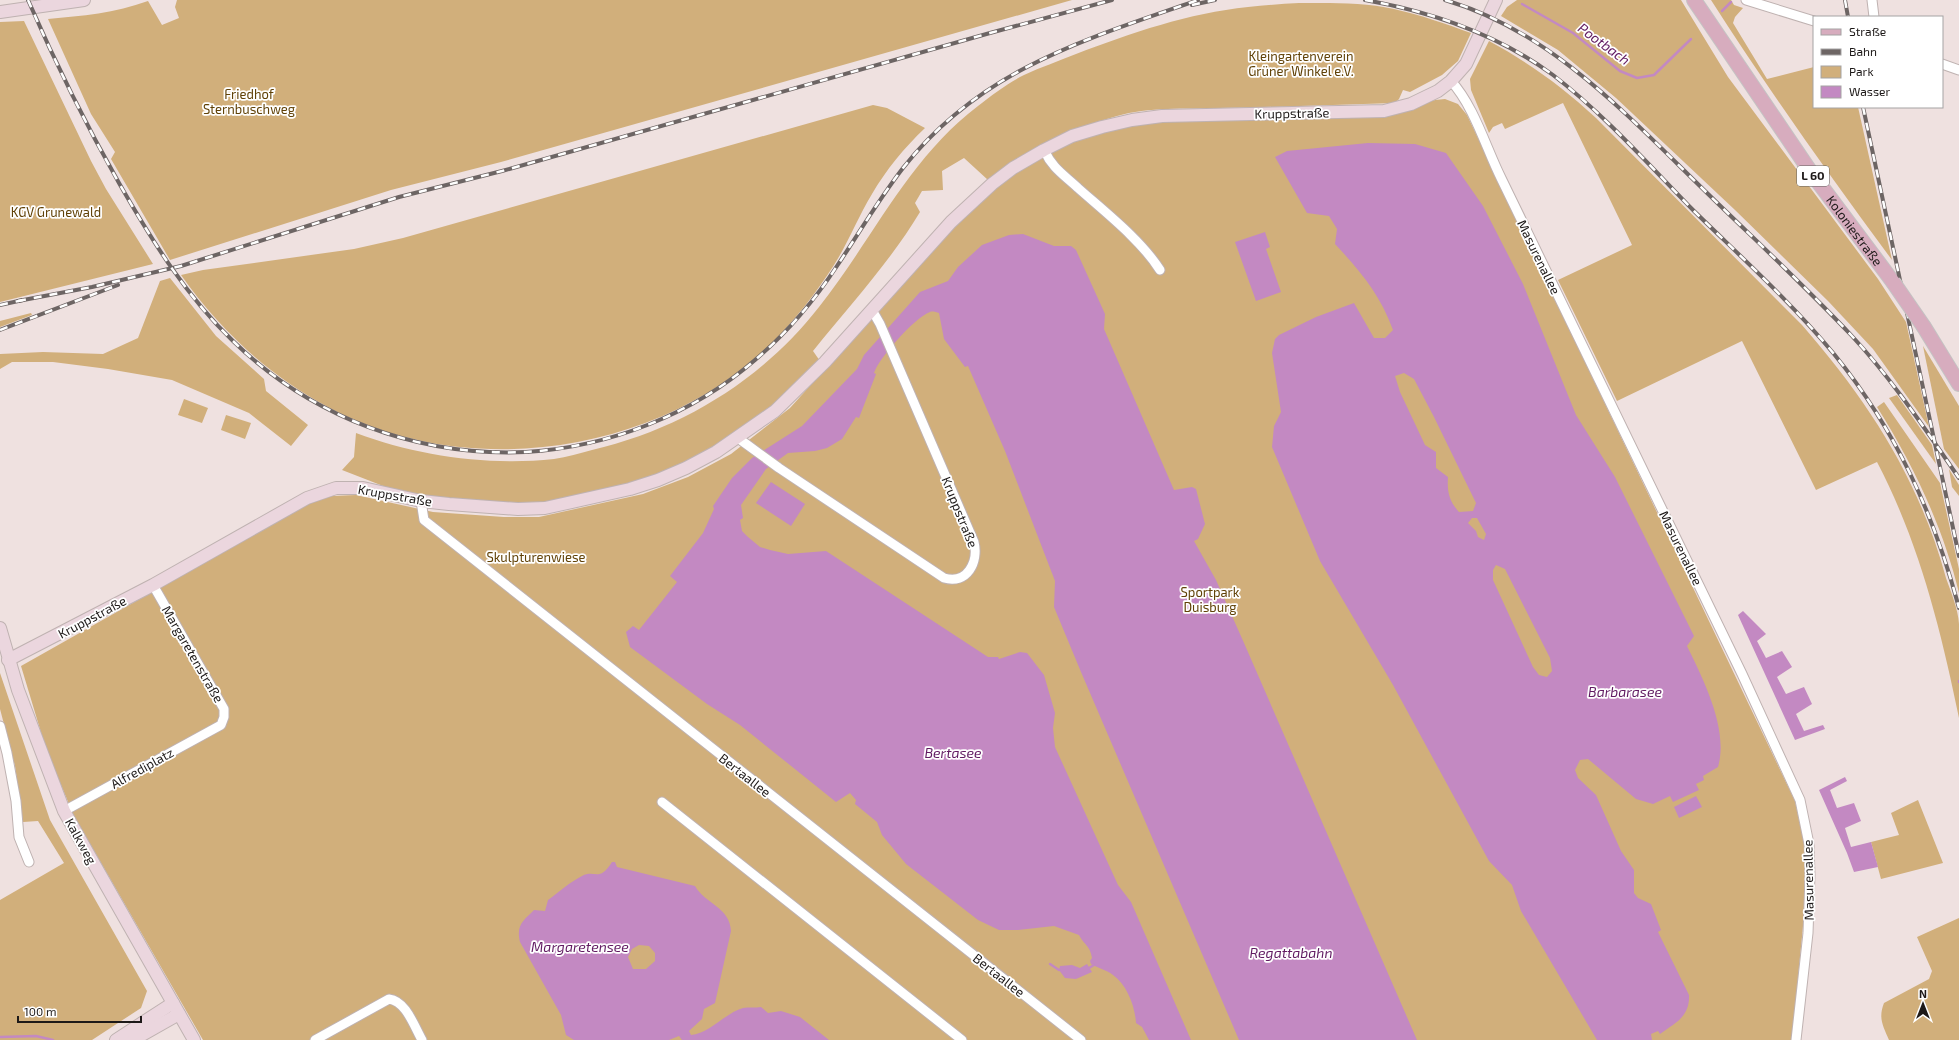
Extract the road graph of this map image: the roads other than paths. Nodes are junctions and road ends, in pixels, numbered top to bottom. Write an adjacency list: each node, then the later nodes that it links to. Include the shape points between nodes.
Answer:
1 (84, 0): 6 (street)
2 (1694, 0): 15 (main road, Koloniestraße / L 60, bridge, via 1810,171 1893,282)
3 (1746, 0): 8 (street)
4 (1872, 0): 7 (street)
5 (1497, 2): 11 (street, Kruppstraße, via 1466,64)
6 (0, 12)
7 (1874, 16)
8 (1813, 21)
9 (1943, 64): 10 (street)
10 (1959, 70)
11 (1451, 81): 12 (street, Kruppstraße, via 1438,91 1411,104 1384,111 1154,117 1132,120 1072,136); 35 (street, Masurenallee, via 1469,107 1504,185 1742,674 1800,800 1809,844 1810,875 1808,933)
12 (1044, 150): 13 (street, via 1052,166 1111,217 1152,258); 14 (street, Kruppstraße, via 1013,168 981,194 951,222)
13 (1160, 270)
14 (872, 310): 16 (street, Kruppstraße, via 775,412); 16 (street, Kruppstraße, via 974,542 976,556 971,569 958,578 944,578)
15 (1959, 384)
16 (738, 438): 17 (street, Kruppstraße, via 686,468 658,480 630,489 545,508 518,509)
17 (421, 501): 18 (street, Kruppstraße, via 363,488 329,490 307,498); 34 (street, Bertaallee, via 424,520)
18 (153, 584): 20 (street, Kruppstraße); 21 (street, Margaretenstraße, via 224,709)
19 (0, 628): 20 (street, Kalkweg)
20 (8, 660): 24 (street, Kalkweg, via 42,758)
21 (220, 725): 24 (street, Alfrediplatz)
22 (0, 726): 25 (street, via 16,801 19,837)
23 (662, 802): 33 (street)
24 (64, 811): 26 (street, Kalkweg)
25 (29, 862)
26 (173, 1003): 27 (street, Kalkweg); 28 (street)
27 (179, 1014): 29 (street); 30 (street, Kalkweg)
28 (116, 1040)
29 (133, 1040)
30 (194, 1040)
31 (315, 1040): 32 (street, via 389,999 395,1000 404,1008)
32 (422, 1040)
33 (962, 1040)
34 (1081, 1040)
35 (1796, 1040)

